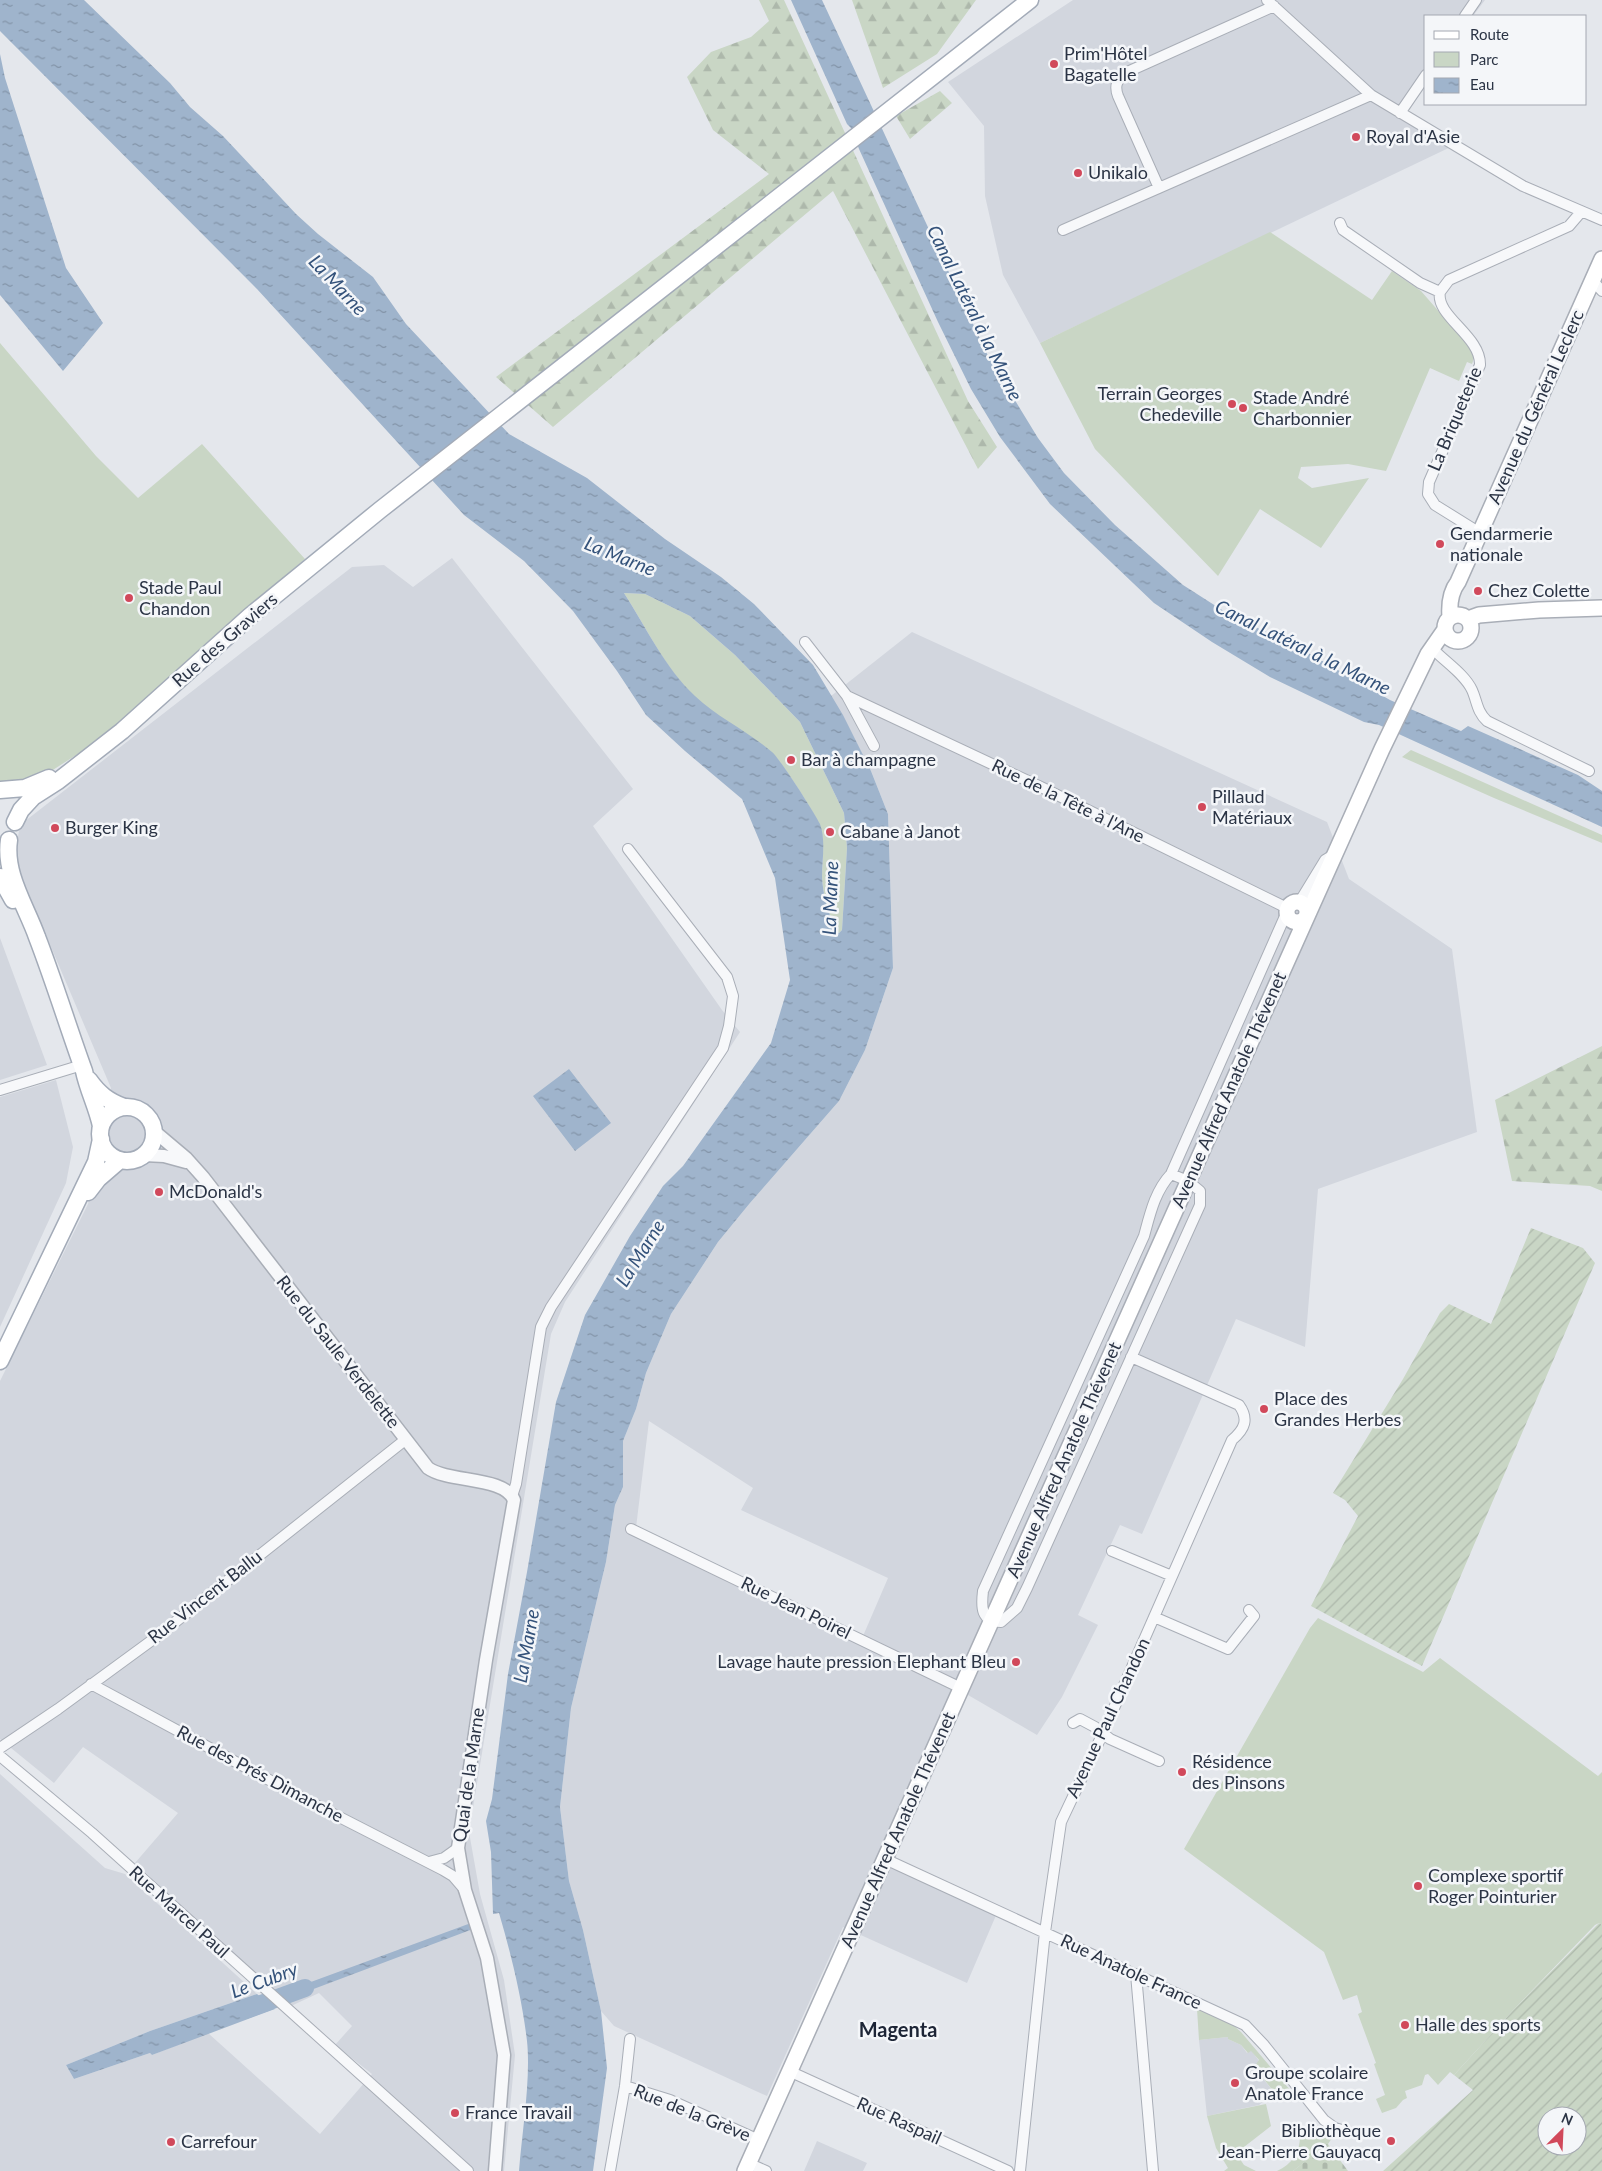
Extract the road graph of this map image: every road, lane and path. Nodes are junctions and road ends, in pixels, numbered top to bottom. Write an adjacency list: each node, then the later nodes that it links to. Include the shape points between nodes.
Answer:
1 (1030, 0): 26 (main road, Rue des Graviers, via 380,510 250,616 122,731)
2 (1476, 0): 4 (street)
3 (1270, 3): 6 (street); 8 (street, via 1125,73 1118,80 1117,92)
4 (1466, 15)
5 (1424, 78): 7 (street)
6 (1371, 95): 7 (street); 8 (street)
7 (1400, 112): 9 (street, via 1523,186)
8 (1159, 188): 12 (street)
9 (1581, 212): 10 (street); 15 (street, via 1569,226 1449,280)
10 (1602, 220)
11 (1340, 223): 15 (street, via 1343,230 1420,283)
12 (1064, 230)
13 (1602, 259): 14 (main road, Avenue du Général Leclerc)
14 (1597, 286): 16 (main road, Avenue du Général Leclerc)
15 (1440, 292): 16 (street, La Briqueterie, via 1441,304 1478,349 1480,365 1429,482 1428,494 1435,505)
16 (1480, 533): 18 (main road, Avenue du Général Leclerc, via 1458,582)
17 (1602, 608): 18 (main road, via 1479,615)
18 (1463, 621): 19 (main road, Avenue Alfred Anatole Thévenet, via 1446,620); 20 (main road, via 1466,638)
19 (1444, 631): 20 (main road); 23 (main road, Avenue Alfred Anatole Thévenet)
20 (1456, 641): 22 (main road)
21 (805, 642): 24 (street)
22 (1436, 652): 23 (main road); 27 (street, via 1472,690 1480,714 1487,721)
23 (1418, 673): 33 (main road, Avenue Alfred Anatole Thévenet, via 1335,854)
24 (848, 696): 25 (street); 33 (street, Rue de la Tête à l'Ane)
25 (874, 746)
26 (69, 770): 28 (main road, Rue des Graviers, via 25,788); 29 (main road, Rue des Graviers, via 28,802)
27 (1588, 771)
28 (0, 791): 29 (main road, via 10,803)
29 (15, 822): 30 (main road, Rue des Graviers)
30 (5, 844): 34 (main road, via 13,876)
31 (628, 849): 49 (street, via 727,977 733,996 729,1026 722,1048 541,1327)
32 (0, 877): 34 (main road)
33 (1295, 912): 43 (street); 44 (main road, Avenue Alfred Anatole Thévenet, via 1296,941)
34 (46, 967): 35 (main road)
35 (83, 1068): 36 (street); 37 (main road, via 101,1095); 39 (main road, via 87,1088 97,1109)
36 (0, 1090)
37 (124, 1107): 38 (main road, via 139,1110 150,1120); 39 (main road, via 110,1113)
38 (154, 1131): 40 (main road, via 154,1140); 42 (street, Rue du Saule Verdelette)
39 (101, 1133): 41 (main road, via 107,1152); 45 (main road, via 96,1162)
40 (144, 1155): 41 (main road); 42 (street, via 164,1156)
41 (120, 1160): 45 (main road, via 98,1179)
42 (192, 1165): 48 (street, Rue du Saule Verdelette)
43 (1171, 1174): 44 (street); 55 (street, via 1162,1183 1144,1236 983,1591 981,1605)
44 (1188, 1181): 46 (street, via 1200,1190 1200,1205); 55 (main road, Avenue Alfred Anatole Thévenet)
45 (71, 1217): 47 (main road)
46 (1131, 1357): 52 (street, Avenue Paul Chandon, via 1239,1405 1246,1417 1244,1429 1232,1440); 55 (street, via 1017,1608 1001,1622)
47 (0, 1361)
48 (405, 1440): 49 (street, Rue du Saule Verdelette, via 434,1473 500,1487); 56 (street, Rue Vincent Ballu)
49 (512, 1496): 63 (street, Quai de la Marne, via 514,1505 497,1592)
50 (631, 1529): 57 (street, Rue Jean Poirel)
51 (1112, 1551): 52 (street)
52 (1172, 1576): 54 (street, Avenue Paul Chandon)
53 (1249, 1610): 54 (street, via 1254,1616 1228,1649)
54 (1154, 1616): 59 (street, Avenue Paul Chandon)
55 (992, 1622): 57 (main road, Avenue Alfred Anatole Thévenet)
56 (91, 1684): 60 (street, Rue Vincent Ballu); 65 (street, Rue des Prés Dimanche)
57 (961, 1688): 64 (main road, Avenue Alfred Anatole Thévenet)
58 (1073, 1723): 59 (street, via 1080,1719)
59 (1102, 1734): 62 (street); 67 (street, Avenue Paul Chandon, via 1061,1822)
60 (0, 1748)
61 (0, 1756): 75 (street, Rue Marcel Paul, via 92,1833)
62 (1159, 1761)
63 (458, 1848): 65 (street, via 444,1858); 66 (street, Quai de la Marne)
64 (885, 1858): 67 (street, Rue Anatole France); 70 (main road, Avenue Alfred Anatole Thévenet)
65 (430, 1862): 66 (street, Rue des Prés Dimanche, via 453,1876)
66 (464, 1890): 76 (street, Quai de la Marne, via 487,1958 503,2041)
67 (1045, 1932): 68 (street, Rue Anatole France); 80 (street, Avenue Paul Chandon)
68 (1136, 1974): 72 (street, Rue Anatole France, via 1245,2025 1324,2120); 81 (street)
69 (630, 2039): 71 (street)
70 (790, 2071): 73 (main road, Avenue Alfred Anatole Thévenet); 79 (street, Rue Raspail)
71 (625, 2086): 73 (street, Rue de la Grève, via 670,2100); 77 (street)
72 (1342, 2130)
73 (759, 2140): 74 (main road, Avenue Alfred Anatole Thévenet)
74 (746, 2167): 78 (street)
75 (468, 2171)
76 (495, 2171)
77 (610, 2171)
78 (766, 2171)
79 (1008, 2171)
80 (1020, 2171)
81 (1153, 2171)

